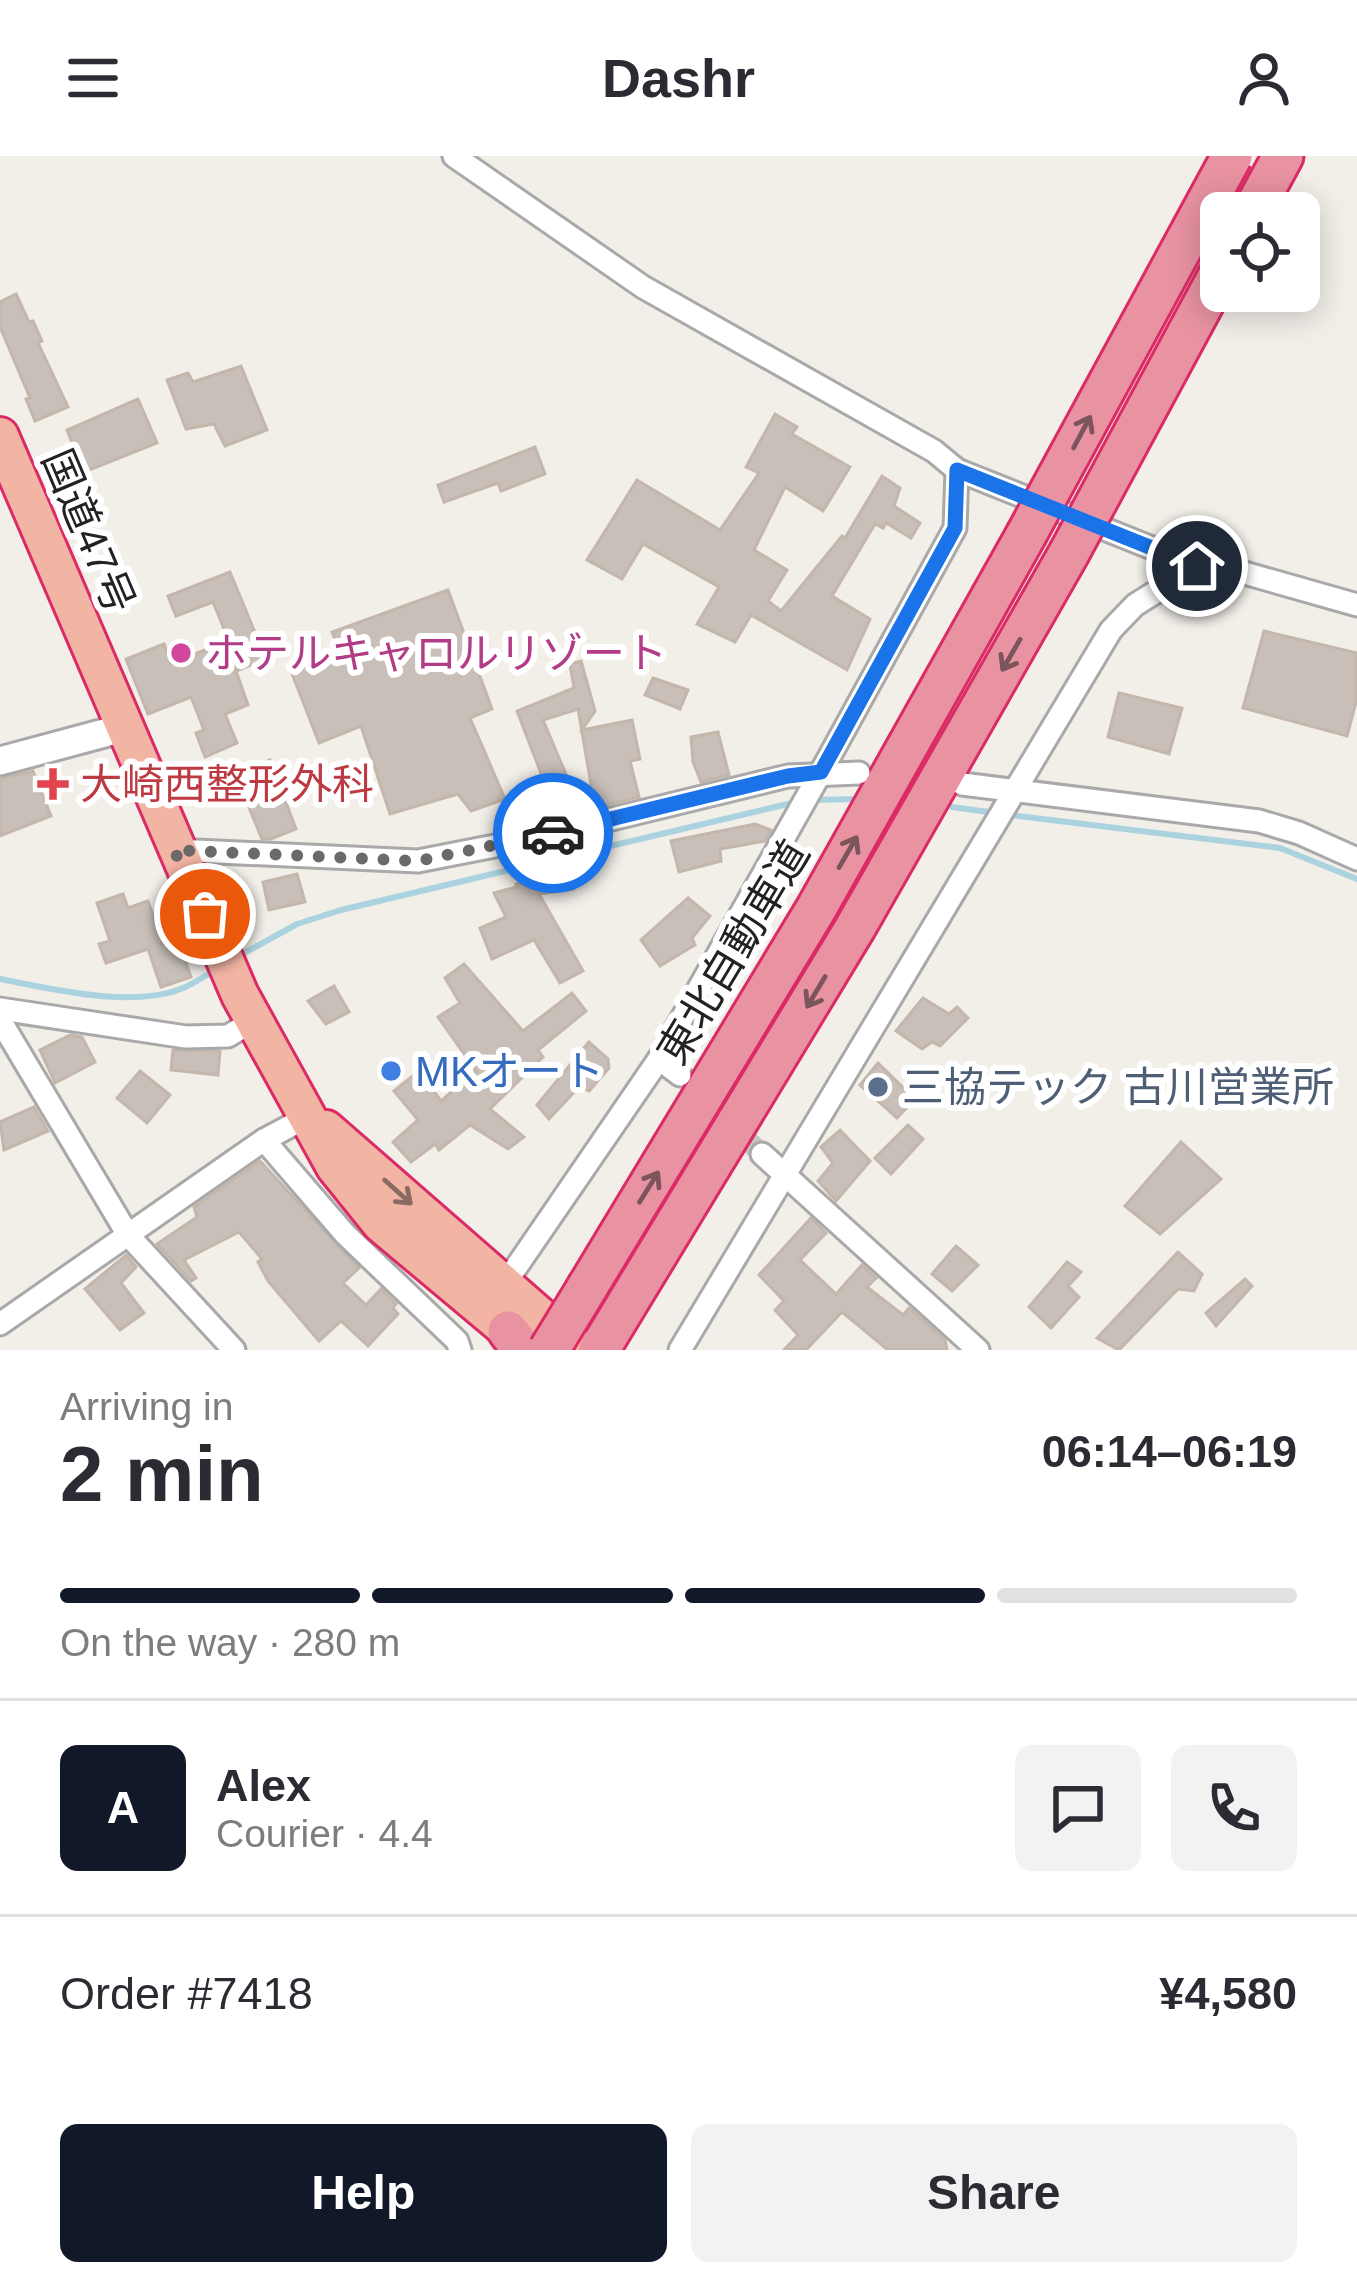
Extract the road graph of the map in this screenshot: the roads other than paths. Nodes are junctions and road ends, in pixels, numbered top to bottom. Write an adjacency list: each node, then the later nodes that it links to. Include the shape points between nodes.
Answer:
1 (454, 156): 7 (street, via 643,287)
2 (1232, 156): 33 (highway, 東北自動車道, one-way to 2, bridge, via 815,909)
3 (1283, 156): 4 (highway)
4 (1263, 192)
5 (1200, 310): 35 (highway, one-way to 35, bridge, via 855,928)
6 (0, 436): 10 (highway, 国道47号)
7 (957, 470): 8 (street); 12 (street, via 955,528)
8 (1197, 566): 9 (street); 15 (street, via 1150,594 1112,631)
9 (1357, 605)
10 (123, 728): 11 (street); 16 (highway, 国道47号)
11 (0, 761)
12 (821, 772): 13 (street); 16 (street, via 418,861); 21 (street)
13 (859, 773)
14 (962, 784): 15 (street)
15 (1004, 806): 17 (street, via 1259,820); 26 (street)
16 (174, 850): 18 (highway, 国道47号)
17 (1357, 859)
18 (246, 1008): 19 (street, via 228,1036 186,1037); 23 (highway, 国道47号)
19 (0, 1009)
20 (0, 1020): 27 (street)
21 (658, 1059): 22 (street); 28 (street)
22 (680, 1075)
23 (309, 1116): 24 (street); 28 (highway, 国道47号, one-way to 28); 30 (highway, 国道47号, via 335,1167 381,1224)
24 (264, 1140): 27 (street); 32 (street)
25 (761, 1154): 26 (street)
26 (786, 1176): 36 (street); 37 (street)
27 (128, 1234): 29 (street); 31 (street)
28 (504, 1285): 34 (highway, 国道47号)
29 (0, 1324)
30 (521, 1344)
31 (234, 1350)
32 (460, 1350)
33 (549, 1350)
34 (579, 1350)
35 (598, 1350)
36 (680, 1350)
37 (978, 1350)

